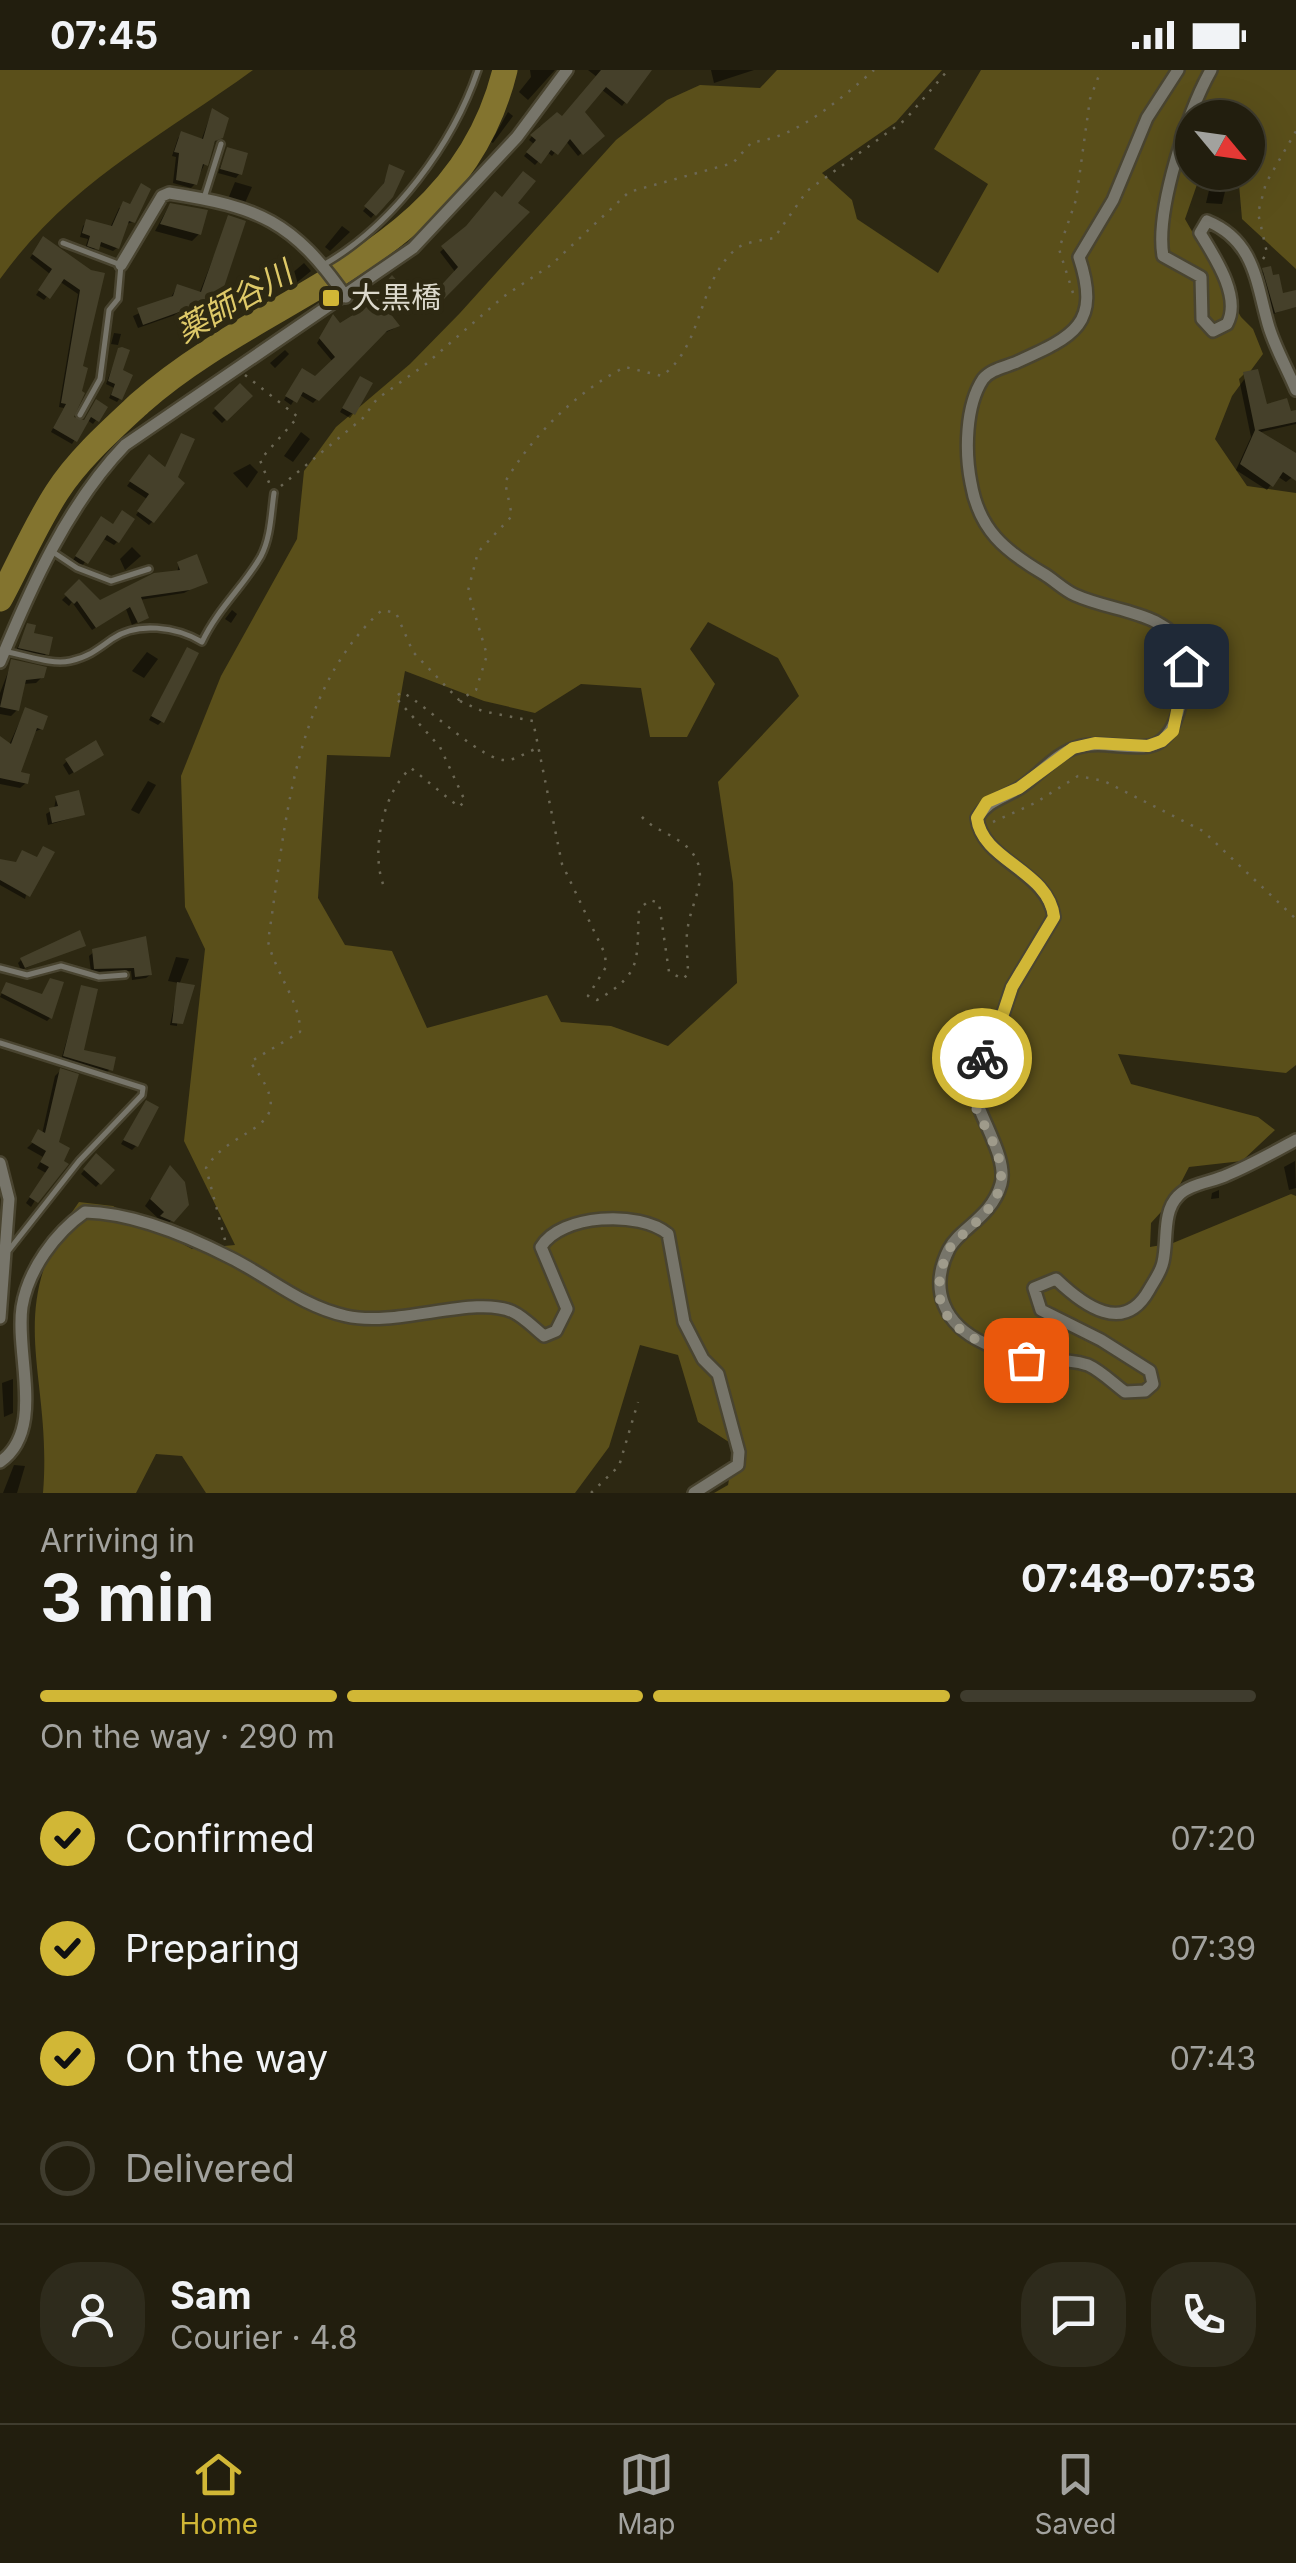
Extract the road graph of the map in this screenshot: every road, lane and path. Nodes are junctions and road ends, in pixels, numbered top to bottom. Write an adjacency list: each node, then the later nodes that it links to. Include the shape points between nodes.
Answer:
1 (478, 70): 13 (lane, via 434,156 394,206)
2 (566, 70): 15 (street, via 453,210 413,248)
3 (874, 70): 20 (path, via 828,107 768,141 752,142 733,163 630,192 551,265 377,399)
4 (948, 70): 24 (path, via 905,120 807,191 774,238 738,246 716,275 676,366 662,376 625,366 605,377 521,454 505,482 512,516 478,552 468,591 487,655 476,690)
5 (1101, 70): 16 (path, via 1090,99 1076,200 1059,249)
6 (1178, 70): 16 (street, via 1079,257 1090,292)
7 (1211, 70): 14 (street, via 1184,127 1160,238 1163,256 1201,277 1202,319 1213,331 1227,324 1231,305 1221,268 1200,233 1207,222 1227,230)
8 (1296, 131): 14 (path, via 1266,183 1258,213 1267,254)
9 (221, 144): 10 (lane)
10 (204, 198): 12 (street, via 162,196); 13 (street, via 266,216)
11 (63, 243): 12 (lane)
12 (121, 265): 19 (lane, via 100,379)
13 (327, 267): 15 (street)
14 (1256, 268): 18 (street, via 1269,327)
15 (344, 294): 17 (street)
16 (1084, 312): 27 (street, via 1066,337 984,379 968,424 970,480 980,518 1016,558 1073,594 1166,624 1179,637 1187,651 1173,731 1148,746 1073,748 1019,788 987,802)
17 (239, 369): 20 (path, via 298,417 260,460); 21 (street, via 125,446 98,474)
18 (1296, 390)
19 (80, 415)
20 (274, 493): 23 (lane, via 260,557 202,642 181,629 156,628 114,637 98,652 66,662)
21 (53, 552): 22 (lane, via 111,582); 23 (street)
22 (149, 569)
23 (2, 656)
24 (458, 700): 25 (path, via 533,722); 36 (path, via 413,652 396,613 382,610 361,628 332,675 300,746 268,941 274,970 300,1016 300,1032 250,1062 270,1088 270,1108 262,1124 213,1156 206,1168)
25 (539, 748): 26 (path, via 562,864 605,954 606,966 588,996 596,1000 626,984 636,963 639,909 650,900 659,903 670,972 683,980 688,974 688,926 700,868 691,851); 28 (path, via 508,760 482,755 430,708 402,692 394,697 440,747 465,801 459,807 411,768 400,777 375,863)
26 (638, 812)
27 (978, 828): 29 (path, via 1035,804 1078,776 1104,781 1203,830); 33 (street, via 1044,888 1054,917 1012,987 994,1041 970,1075 975,1107 1001,1157 1001,1184 979,1223 950,1246 938,1290 949,1320 966,1335 1026,1360 1072,1360 1125,1392 1145,1391 1153,1384 1150,1372 1041,1310 1034,1288 1056,1280 1106,1313 1132,1310 1162,1266 1170,1206 1180,1192)
28 (383, 884)
29 (1296, 920)
30 (0, 968): 31 (lane, via 27,975 61,966 99,977)
31 (125, 975)
32 (0, 1044): 35 (lane, via 143,1088)
33 (1296, 1140)
34 (0, 1163): 35 (street, via 9,1199)
35 (6, 1254): 37 (street)
36 (230, 1258): 40 (street, via 110,1212 85,1212 64,1226 23,1303 25,1413 14,1452); 42 (street, via 308,1306 348,1317 379,1321 488,1305 514,1312 544,1336 563,1323 567,1310 540,1247 548,1235 591,1223 657,1225 668,1234 684,1322 718,1374 739,1452 738,1465)
37 (0, 1298): 38 (street)
38 (0, 1318)
39 (638, 1402): 41 (path, via 618,1466)
40 (0, 1462)
41 (591, 1493)
42 (694, 1493)

